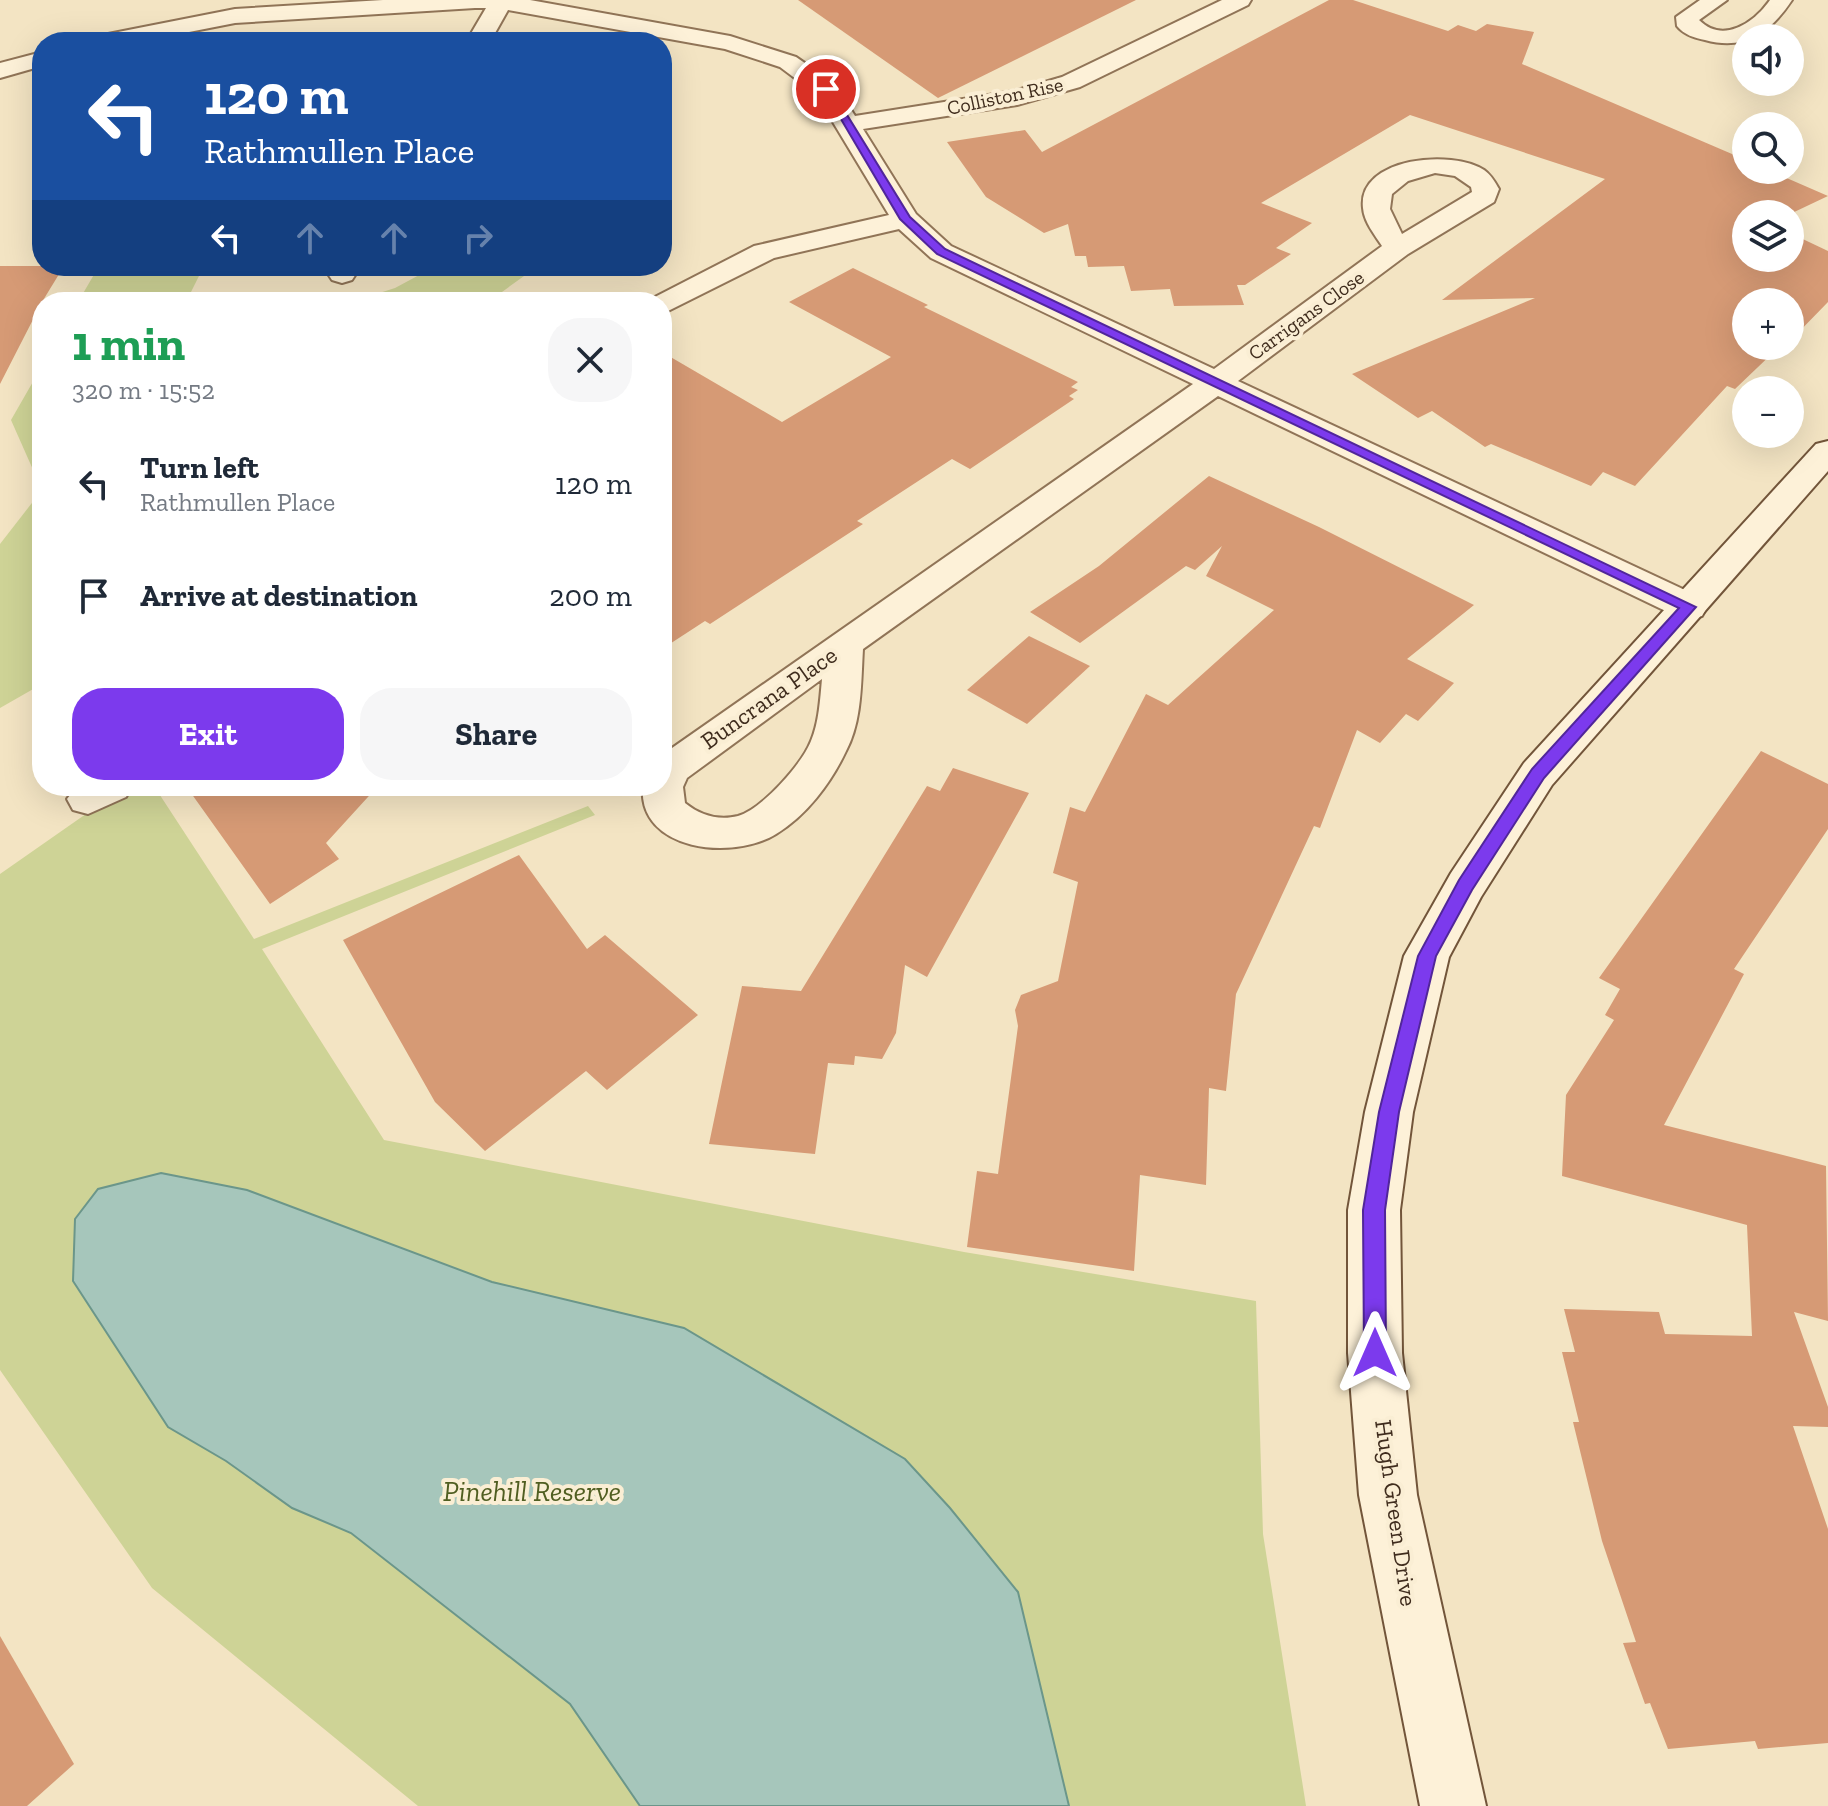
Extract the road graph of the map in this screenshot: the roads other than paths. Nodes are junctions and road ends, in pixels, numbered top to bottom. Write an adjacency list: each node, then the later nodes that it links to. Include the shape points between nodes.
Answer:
1 (1240, 0): 11 (street, Colliston Rise, via 1071,82 1017,98)
2 (1716, 0): 3 (street, via 1687,17 1689,26 1708,34 1752,34)
3 (1781, 0)
4 (501, 2): 6 (street); 7 (street, via 235,16); 8 (street)
5 (671, 8): 6 (street)
6 (651, 27): 11 (street, via 730,43 788,62 826,89)
7 (154, 32)
8 (484, 32)
9 (32, 62): 10 (street)
10 (0, 71)
11 (849, 124): 12 (street)
12 (905, 219): 14 (street, via 764,252); 15 (street, via 963,264)
13 (1398, 248): 15 (street, Carrigans Close)
14 (672, 300)
15 (1215, 383): 17 (street); 18 (street, Buncrana Place)
16 (1828, 451): 17 (street, Hugh Green Drive)
17 (1689, 607): 21 (street, Hugh Green Drive, via 1538,774 1466,885 1427,956 1389,1112 1374,1210 1375,1353 1387,1479)
18 (845, 644): 19 (street, Buncrana Place); 20 (street, Buncrana Place, via 832,740 818,767 771,818 731,834 703,833 670,816)
19 (672, 768)
20 (662, 796)
21 (1453, 1806)

